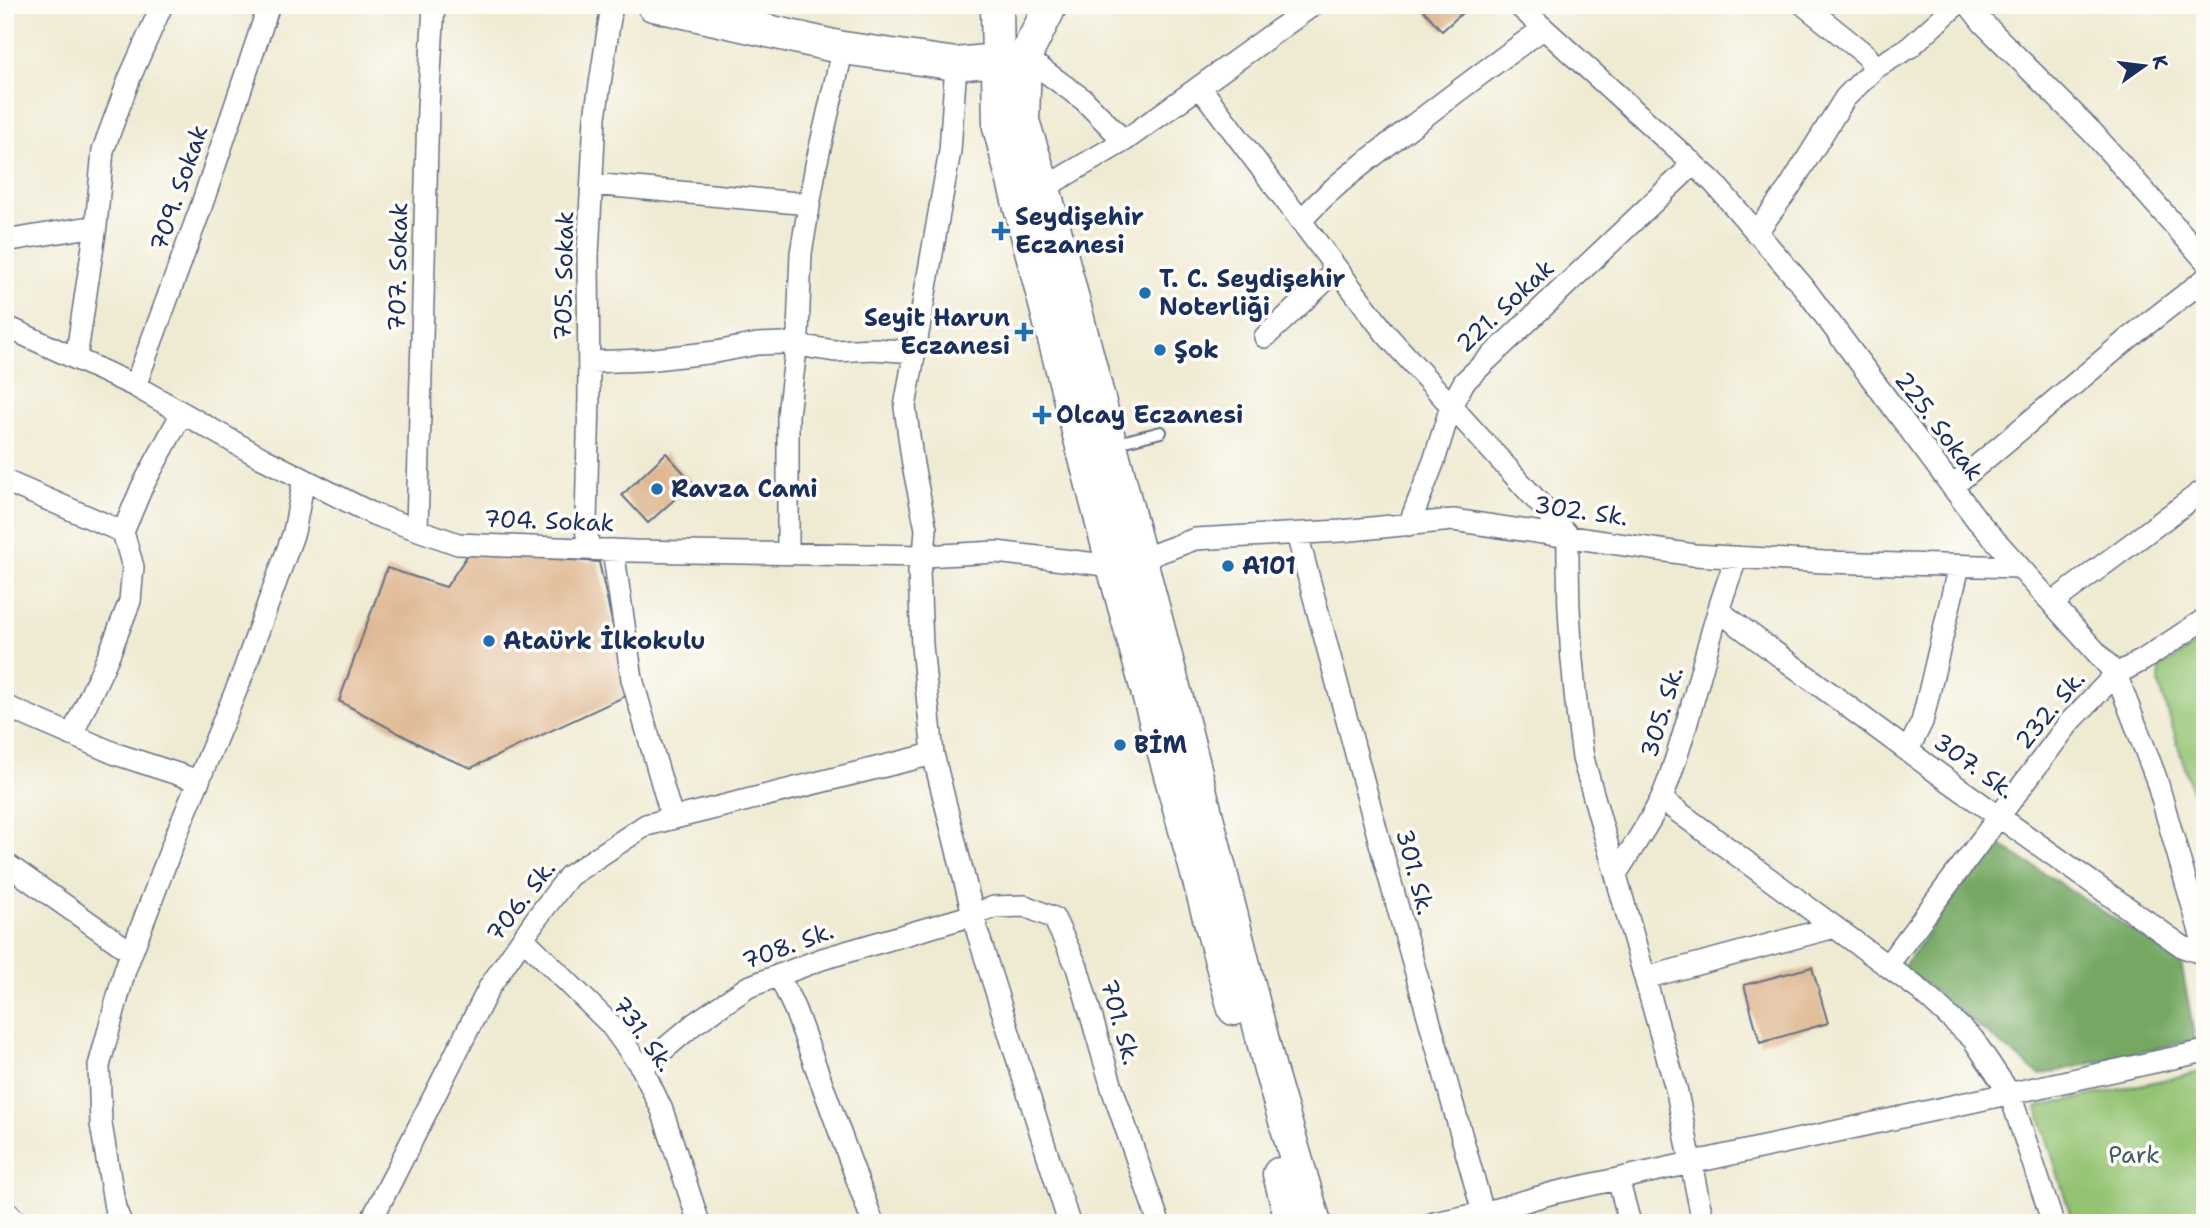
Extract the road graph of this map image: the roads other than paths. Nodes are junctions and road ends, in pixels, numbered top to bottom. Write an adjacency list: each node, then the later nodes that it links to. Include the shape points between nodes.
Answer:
1 (162, 5): 25 (street, via 103,150)
2 (269, 5): 37 (street, 709. Sokak)
3 (434, 5): 47 (street, 707. Sokak)
4 (612, 5): 21 (street, 705. Sokak, via 595,117)
5 (653, 5): 14 (main road)
6 (997, 5): 15 (main road)
7 (1051, 5): 15 (main road)
8 (1313, 5): 18 (street)
9 (1518, 5): 13 (street, 225. Sokak)
10 (1804, 5): 17 (street, via 1866,55)
11 (1956, 5): 17 (street, via 1910,47)
12 (1969, 5): 28 (street, via 2093,133)
13 (1543, 29): 20 (street, 225. Sokak); 24 (street, via 1367,161)
14 (844, 47): 16 (main road); 23 (street)
15 (1011, 58): 16 (main road); 19 (street, via 1084,100); 22 (main road, via 1023,121); 56 (main road, via 999,127)
16 (956, 64): 34 (street, via 950,151)
17 (1875, 68): 26 (street, via 1845,98)
18 (1198, 89): 19 (street); 24 (street); 29 (street)
19 (1124, 141): 22 (street)
20 (1692, 162): 26 (street, 225. Sokak); 38 (street, 221. Sokak, via 1464,382)
21 (592, 184): 23 (street); 36 (street, 705. Sokak)
22 (1044, 188): 41 (main road)
23 (809, 204): 33 (street)
24 (1301, 221): 38 (street, via 1386,334)
25 (96, 226): 27 (street); 35 (street)
26 (1756, 233): 44 (street, 225. Sokak, via 1802,285)
27 (5, 242)
28 (2205, 260)
29 (1331, 275): 32 (street); 38 (street, via 1409,374 1434,399)
30 (2205, 279): 44 (street)
31 (5, 326): 35 (street, 704. Sokak)
32 (1265, 337)
33 (796, 344): 34 (street, via 835,351); 36 (street); 53 (street, via 788,415)
34 (915, 352): 54 (street, via 905,407 926,529)
35 (76, 359): 37 (street, 704. Sokak)
36 (589, 362): 51 (street, 705. Sokak)
37 (135, 386): 39 (street, 704. Sokak)
38 (1451, 406): 46 (street, 221. Sokak); 50 (street)
39 (182, 412): 42 (street, 704. Sokak); 48 (street)
40 (1161, 432): 41 (lane)
41 (1110, 445): 56 (main road)
42 (304, 479): 47 (street, 704. Sokak, via 373,514); 67 (street, via 294,532)
43 (5, 481): 48 (street)
44 (1952, 488): 58 (street, 225. Sokak)
45 (2205, 489): 59 (street)
46 (1409, 525): 49 (street, 302. Sk.); 50 (street, 302. Sk., via 1453,520)
47 (417, 529): 51 (street, 704. Sokak, via 458,544)
48 (122, 532): 64 (street, via 133,566 130,601)
49 (1297, 534): 56 (street, 302. Sk., via 1195,539); 88 (street, 301. Sk.)
50 (1568, 535): 55 (street, 302. Sk., via 1694,555); 72 (street, via 1576,713 1583,758)
51 (588, 549): 52 (street, 704. Sokak)
52 (613, 550): 53 (street, 704. Sokak); 70 (street, via 632,679)
53 (788, 553): 54 (street, 704. Sokak)
54 (924, 556): 56 (street, 704. Sokak, via 996,552); 66 (street, via 919,571 922,646)
55 (1737, 557): 57 (street, 302. Sk.); 60 (street, 305. Sk.)
56 (1126, 563): 96 (main road); 97 (main road, via 1194,763 1271,1073)
57 (1959, 566): 58 (street, 302. Sk.); 65 (street, via 1922,722)
58 (2019, 567): 59 (street, 225. Sokak)
59 (2052, 603): 62 (street, 225. Sokak)
60 (1719, 611): 65 (street, 307. Sk.); 68 (street, 305. Sk.)
61 (2205, 619): 62 (street, 232. Sk.)
62 (2116, 674): 69 (street, 232. Sk., via 2069,723); 73 (street, 225. Sokak)
63 (5, 706): 64 (street)
64 (72, 734): 67 (street)
65 (1908, 750): 69 (street, 307. Sk.)
66 (933, 754): 70 (street, 706. Sk.); 74 (street)
67 (199, 781): 78 (street)
68 (1661, 799): 72 (street, 305. Sk.); 75 (street)
69 (1998, 816): 77 (street, 307. Sk., via 2183,947); 79 (street, 232. Sk.)
70 (672, 818): 76 (street, 706. Sk., via 646,825 569,876)
71 (5, 863): 78 (street)
72 (1616, 874): 81 (street)
73 (2197, 891): 77 (street, 225. Sokak)
74 (973, 913): 80 (street, 708. Sk.); 94 (street); 95 (street, 701. Sk., via 1025,906 1054,918 1077,967 1113,1091)
75 (1835, 927): 79 (street); 81 (street)
76 (523, 938): 83 (street, 731. Sk., via 610,1024); 91 (street, 706. Sk., via 490,986)
77 (2205, 951)
78 (131, 952): 90 (street, via 99,1066 101,1124)
79 (1887, 965): 84 (street, via 1973,1039)
80 (779, 975): 83 (street, 708. Sk., via 747,987); 93 (street)
81 (1645, 978): 85 (street)
82 (2205, 1051): 84 (street)
83 (642, 1068): 92 (street, 731. Sk., via 662,1110)
84 (2010, 1094): 85 (street); 101 (street)
85 (1692, 1163): 86 (street); 100 (street)
86 (1618, 1179): 88 (street, via 1553,1193); 99 (street)
87 (5, 1210): 89 (street)
88 (1485, 1218): 98 (street)
89 (18, 1223)
90 (121, 1223)
91 (370, 1223)
92 (699, 1223)
93 (873, 1223)
94 (1069, 1223)
95 (1159, 1223)
96 (1292, 1223)
97 (1315, 1223)
98 (1434, 1223)
99 (1630, 1223)
100 (1703, 1223)
101 (2053, 1223)

